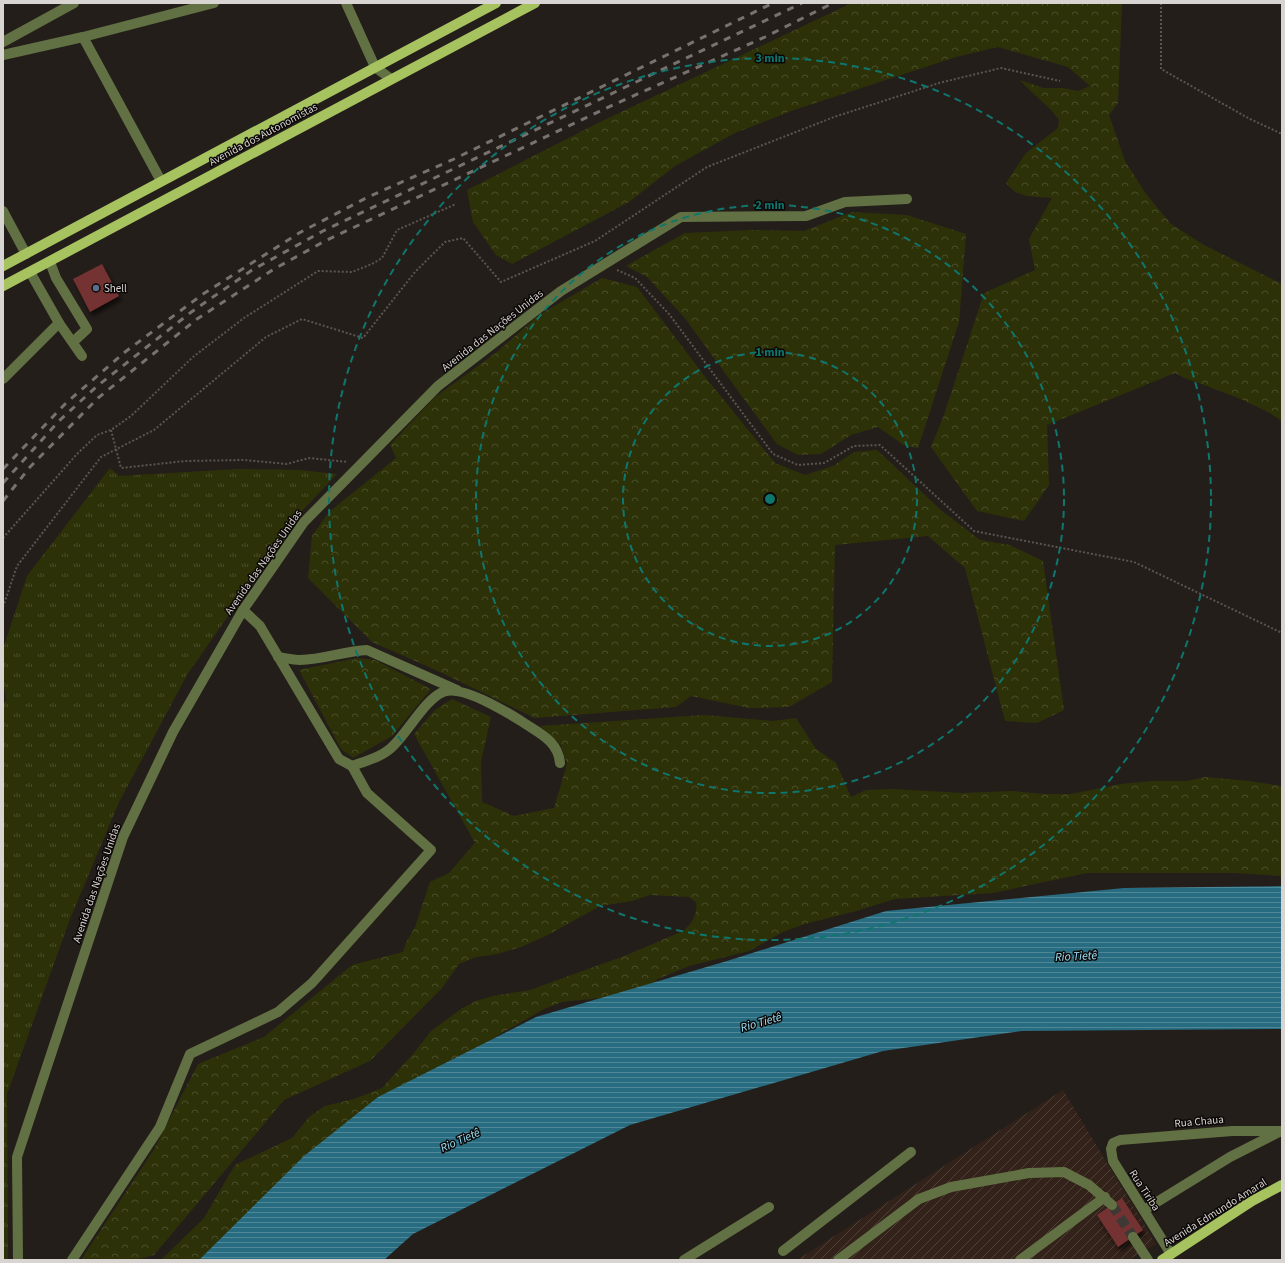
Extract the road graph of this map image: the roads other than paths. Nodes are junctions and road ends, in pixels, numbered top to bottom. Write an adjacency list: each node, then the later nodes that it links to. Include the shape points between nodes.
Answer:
1 (74, 3): 7 (street)
2 (214, 3): 6 (street)
3 (346, 3): 9 (street)
4 (496, 3): 9 (main road, Avenida dos Autonomistas)
5 (535, 3): 10 (main road, Avenida dos Autonomistas)
6 (83, 38): 8 (street); 11 (street)
7 (3, 42)
8 (3, 54)
9 (375, 67): 10 (street); 11 (main road, Avenida dos Autonomistas)
10 (391, 79): 15 (main road, Avenida dos Autonomistas)
11 (162, 181): 14 (main road, Avenida dos Autonomistas)
12 (907, 199): 23 (street, Avenida das Nações Unidas, via 845,202 806,216 681,217 561,291 438,386 304,522)
13 (3, 212): 14 (street)
14 (26, 254): 16 (main road, Avenida dos Autonomistas)
15 (50, 262): 17 (main road, Avenida dos Autonomistas); 20 (street, via 56,278 87,329)
16 (3, 266)
17 (30, 272): 18 (main road, Avenida dos Autonomistas); 19 (street)
18 (3, 286)
19 (59, 323): 20 (street); 22 (street)
20 (73, 342): 21 (street)
21 (82, 356)
22 (3, 379)
23 (242, 610): 24 (street, via 260,626); 37 (street, Avenida das Nações Unidas, via 173,732 123,837 17,1157)
24 (278, 657): 25 (street, via 300,660 367,650); 27 (street, via 339,759)
25 (457, 690): 26 (street, via 509,713 548,739 559,753); 27 (street, via 443,691 433,698 390,748 372,759)
26 (560, 763)
27 (352, 766): 38 (street, via 367,794 431,850 312,983 278,1012 190,1054 160,1127)
28 (1281, 1131): 29 (street, Rua Chaua, via 1232,1131); 33 (street, Rua Chaua, via 1230,1157)
29 (1120, 1140): 33 (street, Rua Tiriba, via 1113,1144 1111,1149 1113,1161)
30 (911, 1152): 35 (street)
31 (1282, 1185): 36 (main road, Avenida Edmundo Amaral, via 1252,1200)
32 (769, 1207): 39 (street)
33 (1144, 1210): 36 (street, Rua Tiriba)
34 (1133, 1237): 42 (street)
35 (783, 1250)
36 (1171, 1254): 43 (main road, Avenida Edmundo Amaral)
37 (18, 1260)
38 (72, 1260)
39 (684, 1260)
40 (838, 1260): 41 (street, via 919,1199 951,1187 1029,1174 1064,1172 1089,1185 1108,1201)
41 (1020, 1260)
42 (1148, 1260)
43 (1162, 1260)

